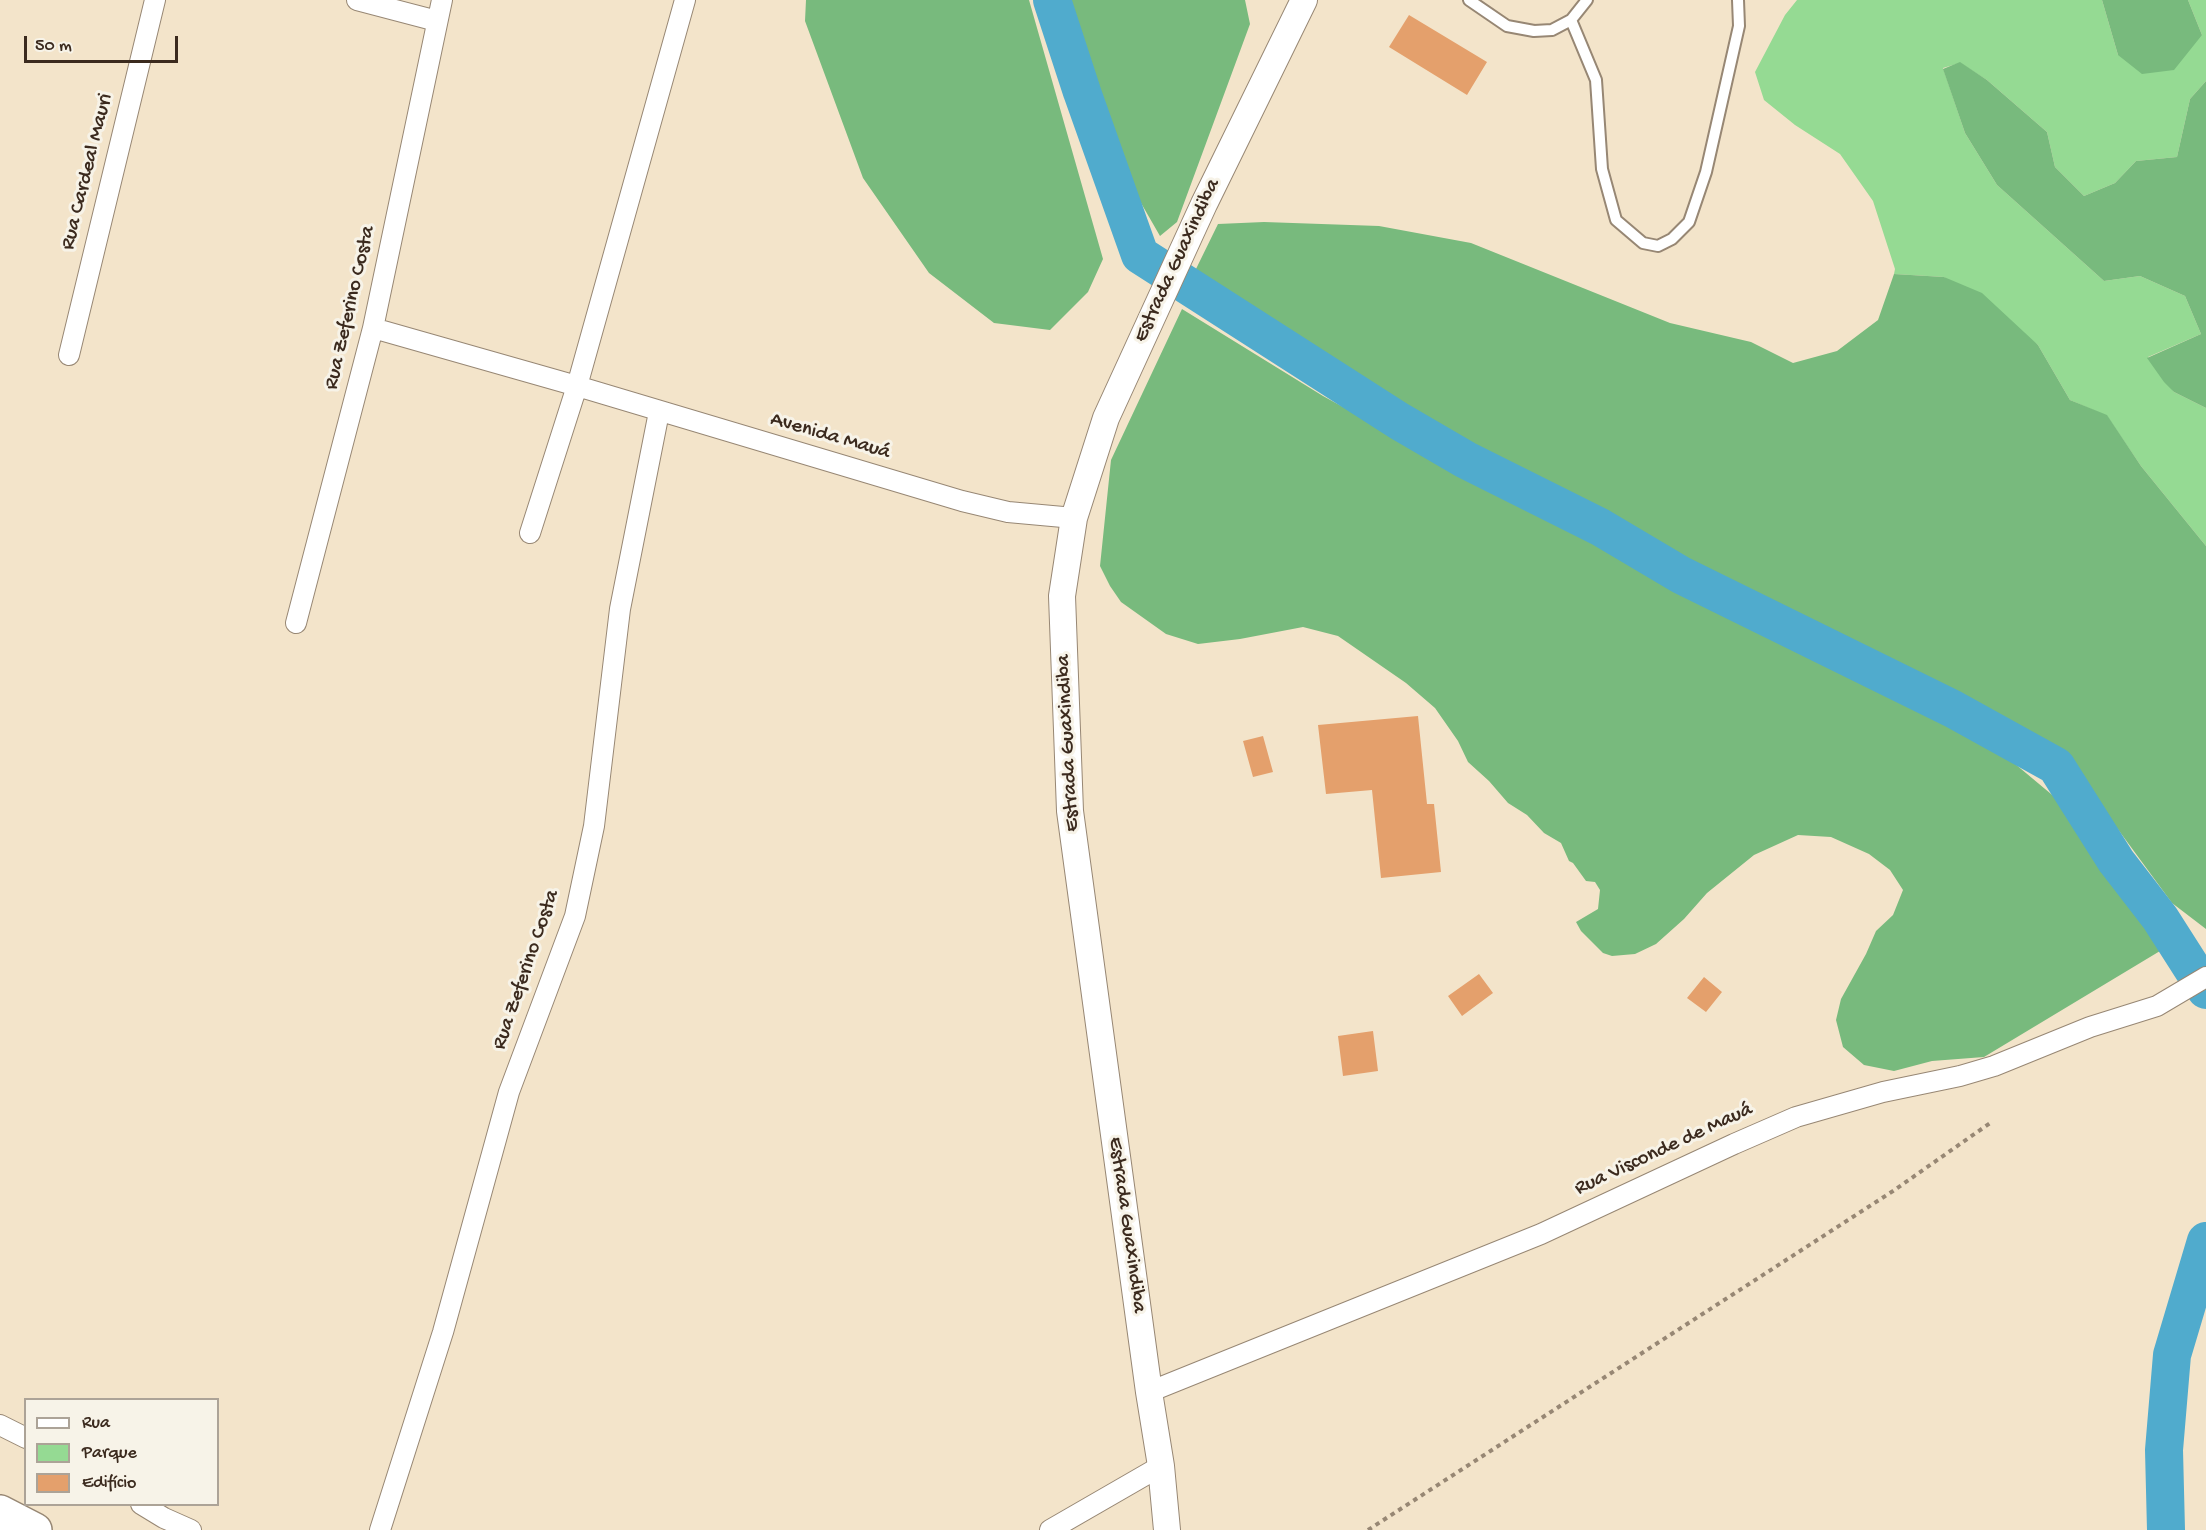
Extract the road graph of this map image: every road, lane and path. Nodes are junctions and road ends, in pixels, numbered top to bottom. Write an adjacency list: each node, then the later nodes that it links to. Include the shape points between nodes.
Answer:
1 (155, 0): 12 (street, Rua Cardeal Mauri)
2 (357, 0): 10 (street)
3 (442, 0): 10 (street, Rua Zeferino Costa)
4 (685, 0): 13 (street)
5 (1304, 0): 15 (street, Estrada Guaxindiba, via 1106,418)
6 (1469, 0): 9 (lane, via 1516,28 1552,30)
7 (1587, 0): 9 (lane)
8 (1738, 0): 9 (lane, via 1739,26 1706,172 1689,222 1658,246 1643,243 1616,220 1602,169 1596,80)
9 (1571, 20)
10 (437, 21): 11 (street, Rua Zeferino Costa)
11 (373, 328): 13 (street, Avenida Mauá); 17 (street, Rua Zeferino Costa)
12 (69, 355)
13 (577, 386): 14 (street, Avenida Mauá); 16 (street)
14 (659, 412): 15 (street, Avenida Mauá, via 962,501 1008,512); 28 (street, Rua Zeferino Costa, via 620,609 594,826 574,916 509,1092 443,1332)
15 (1074, 518): 20 (street, Estrada Guaxindiba, via 1062,596 1070,811)
16 (530, 533)
17 (296, 623)
18 (2206, 976): 20 (street, Rua Visconde de Mauá, via 2167,1001 2057,1039 1994,1066 1796,1117 1540,1234)
19 (1993, 1121): 31 (path, via 1893,1191)
20 (1149, 1392): 23 (street, Estrada Guaxindiba)
21 (0, 1425): 22 (street)
22 (24, 1437)
23 (1161, 1466): 29 (street); 30 (street, Estrada Guaxindiba)
24 (144, 1506): 27 (street)
25 (0, 1512): 26 (highway)
26 (35, 1530)
27 (191, 1530)
28 (380, 1530)
29 (1050, 1530)
30 (1167, 1530)
31 (1368, 1530)

